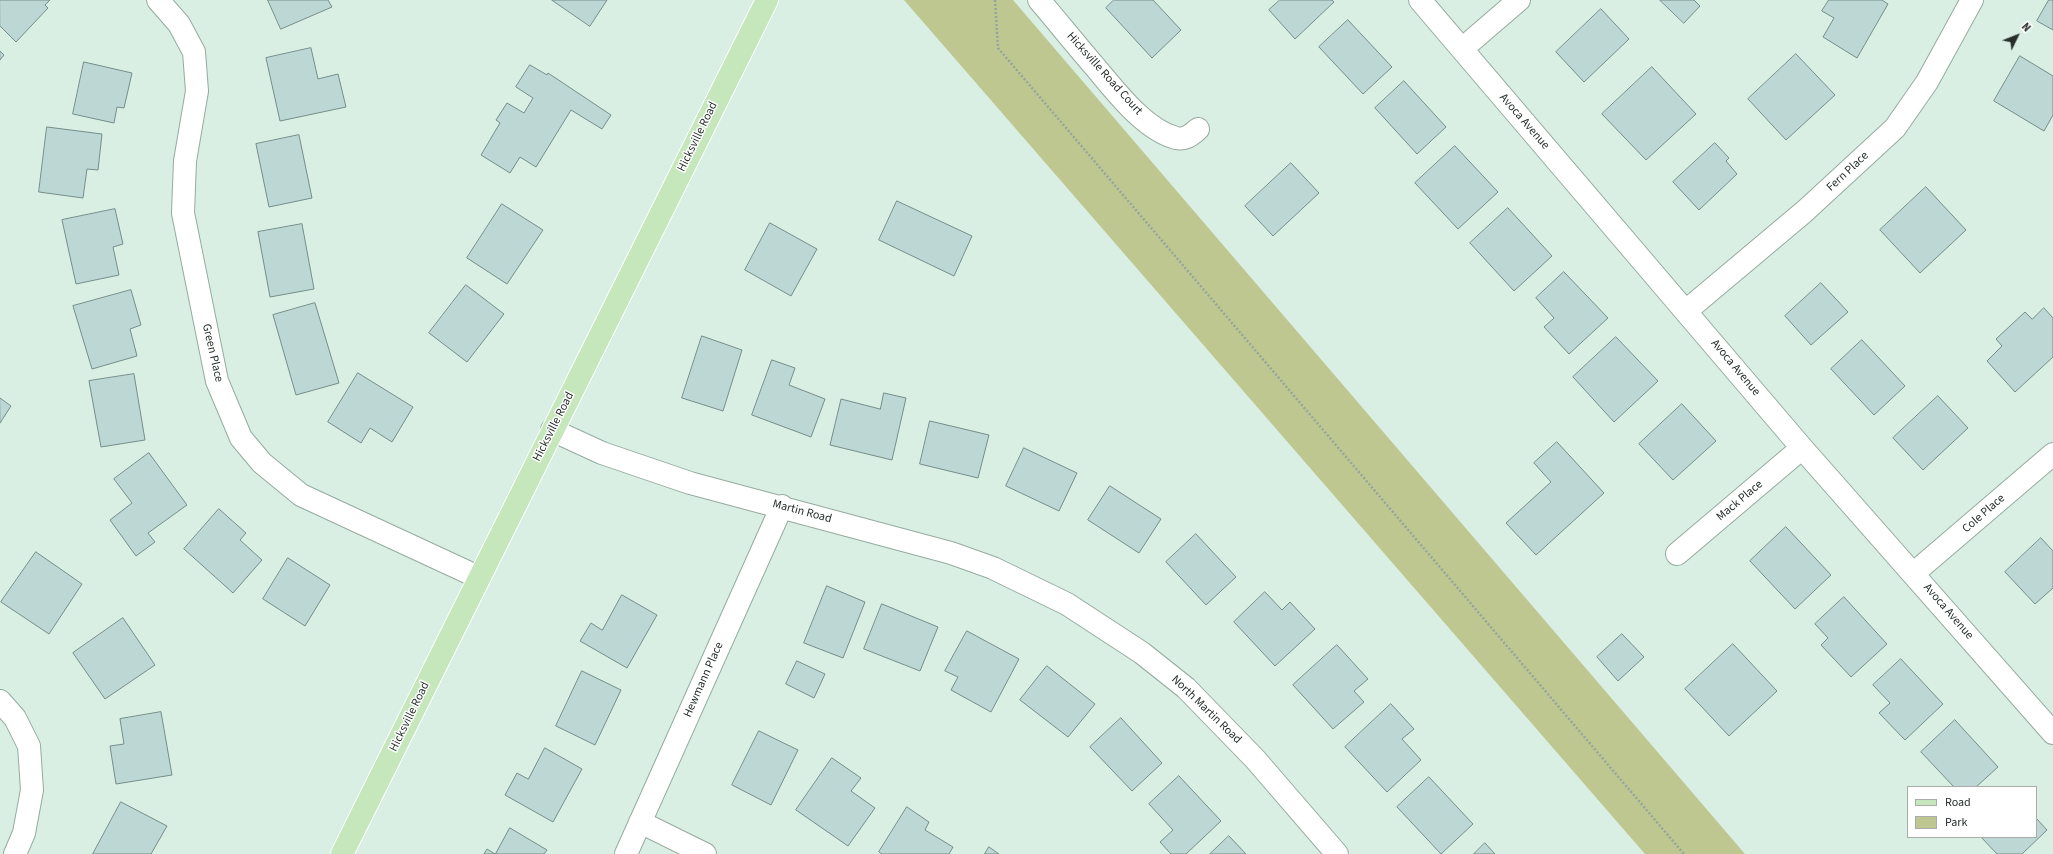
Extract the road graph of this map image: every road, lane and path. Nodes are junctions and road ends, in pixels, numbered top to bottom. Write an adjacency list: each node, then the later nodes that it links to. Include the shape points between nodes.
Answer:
1 (158, 0): 17 (street, Green Place, via 180,24 194,52 197,91 184,161 183,213 217,381 241,438 262,463 301,495)
2 (766, 0): 11 (main road, Hicksville Road)
3 (995, 0): 27 (path, via 998,48)
4 (1038, 0): 9 (street, Hicksville Road Court, via 1127,103 1148,122 1177,138 1185,138)
5 (1420, 0): 8 (street, Avoca Avenue)
6 (1520, 0): 8 (street)
7 (1972, 0): 10 (street, Fern Place, via 1927,82 1895,128 1805,211)
8 (1462, 49): 10 (street, Avoca Avenue)
9 (1198, 129)
10 (1686, 311): 12 (street, Avoca Avenue)
11 (552, 430): 14 (street, Martin Road, via 602,453 690,483); 17 (main road, Hicksville Road)
12 (1802, 448): 15 (street, Mack Place); 16 (street, Avoca Avenue)
13 (2053, 454): 16 (street, Cole Place)
14 (782, 506): 18 (street, Martin Road, via 951,553 993,568); 21 (street, Hewmann Place)
15 (1677, 554)
16 (1914, 573): 20 (street, Avoca Avenue)
17 (478, 577): 23 (main road, Hicksville Road)
18 (1050, 596): 26 (street, North Martin Road, via 1067,604 1142,653 1186,688 1255,759)
19 (0, 701): 22 (street, via 15,718 29,746 32,790 24,833)
20 (2053, 733)
21 (640, 822): 24 (street, Hewmann Place); 25 (street)
22 (15, 854)
23 (342, 854)
24 (626, 854)
25 (705, 854)
26 (1337, 854)
27 (1684, 854)

